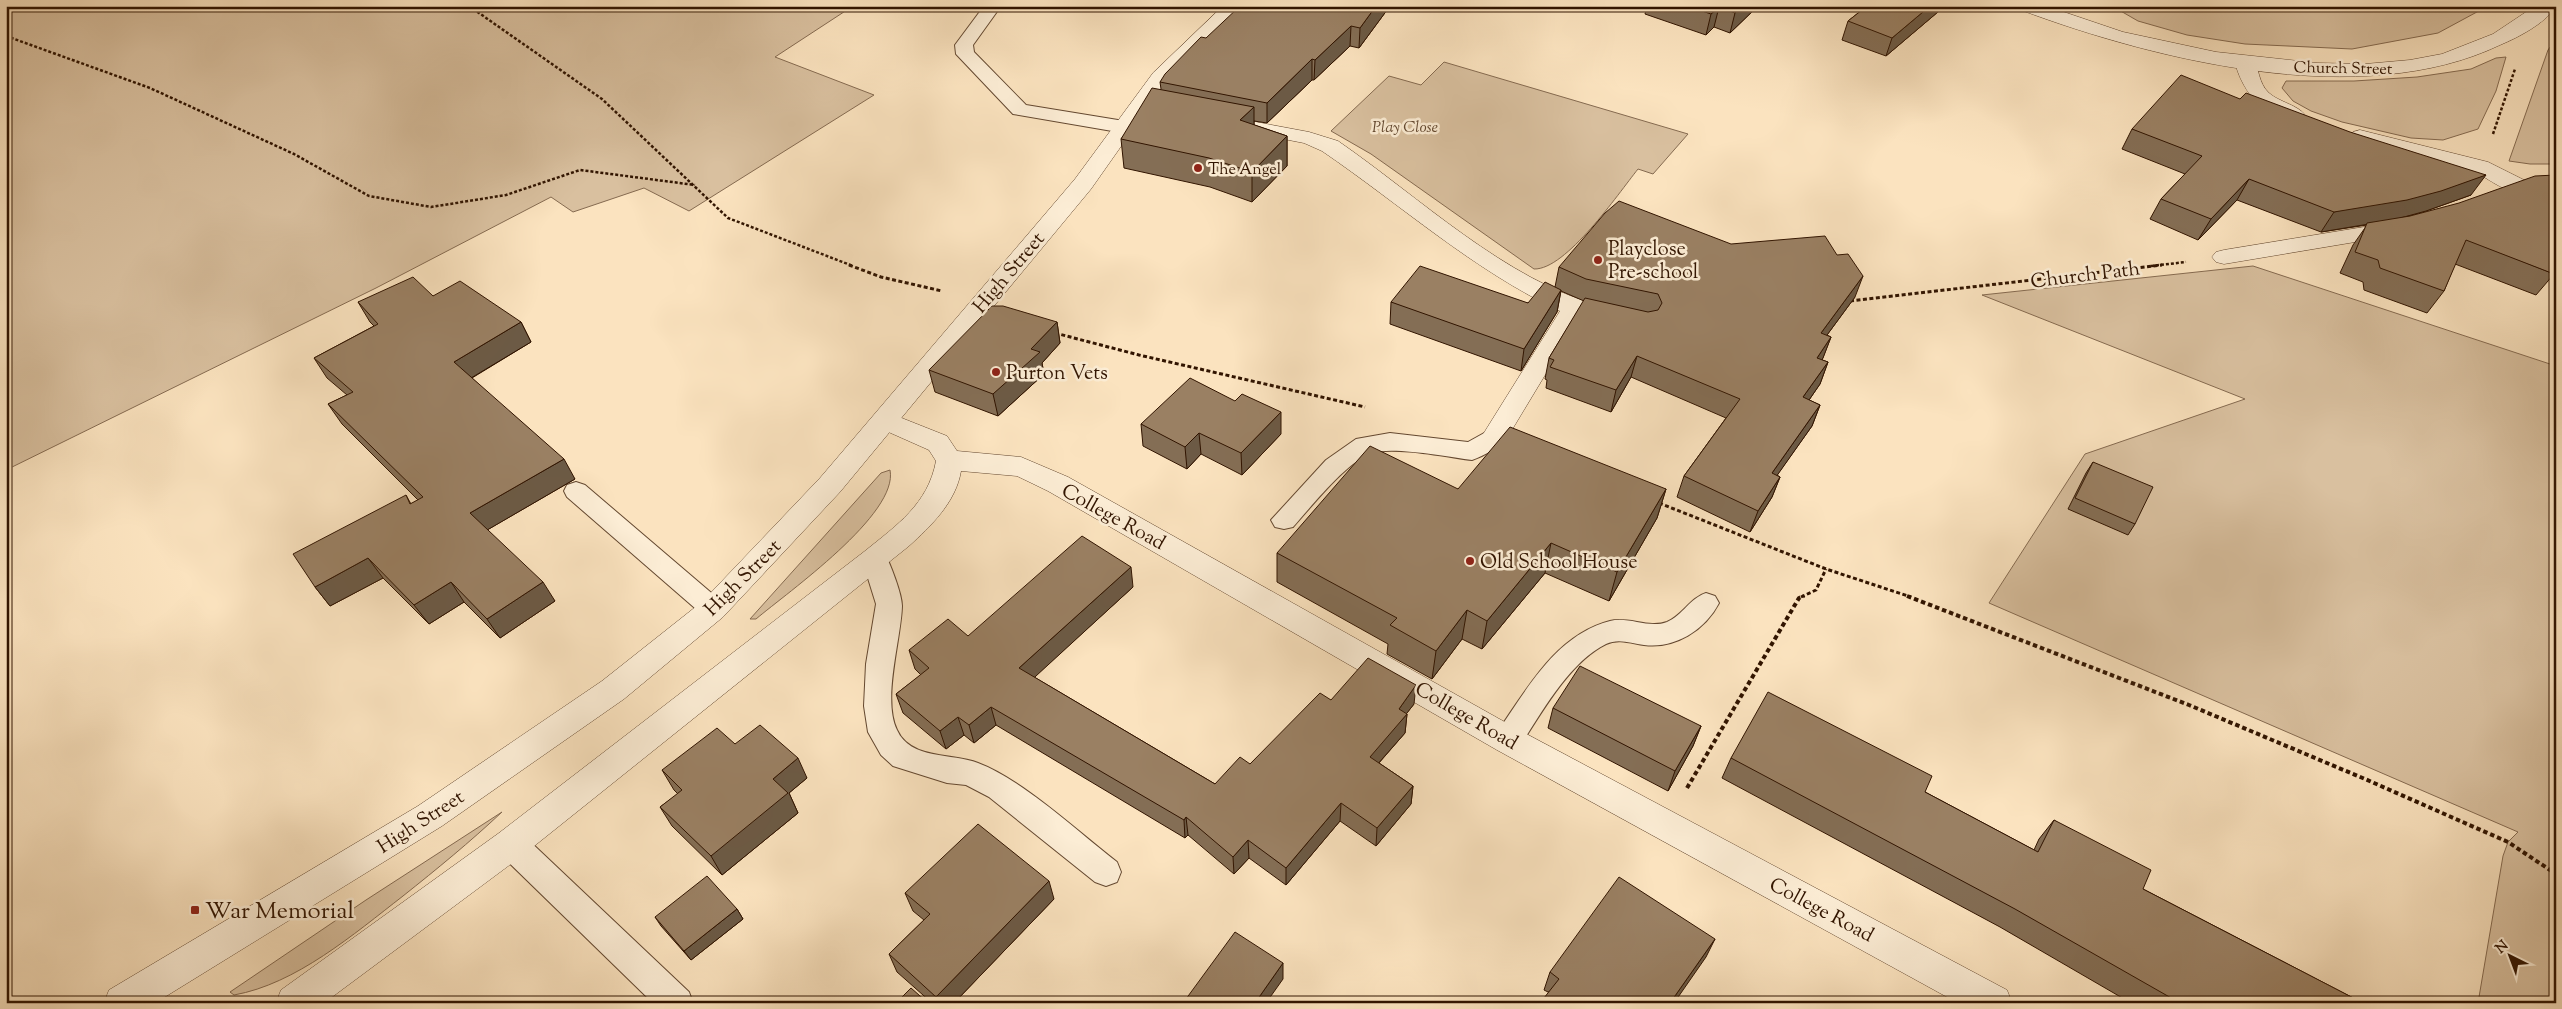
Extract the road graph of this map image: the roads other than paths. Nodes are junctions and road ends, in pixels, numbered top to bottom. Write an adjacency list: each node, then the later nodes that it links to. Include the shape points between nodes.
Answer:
1 (993, 6): 6 (lane, via 964,45 964,54 1020,110)
2 (1234, 6): 6 (street, High Street, via 1160,77)
3 (2547, 6): 5 (street, Church Street, via 2487,45 2418,65 2345,70)
4 (2036, 8): 5 (street, Church Street, via 2116,36)
5 (2245, 62): 8 (street, via 2250,83 2266,103)
6 (1140, 114): 15 (street, High Street)
7 (1206, 119): 13 (street, via 1310,138 1330,146 1490,263 1520,282)
8 (2313, 122)
9 (2340, 130): 10 (street, via 2480,167 2520,187)
10 (2492, 197)
11 (2418, 223): 12 (street)
12 (2224, 257)
13 (1574, 308): 14 (street); 16 (street)
14 (1612, 317)
15 (884, 420): 17 (street, via 938,443); 22 (street, High Street, via 775,546)
16 (1495, 436): 19 (lane, via 1472,451 1390,442 1365,445 1335,466)
17 (949, 460): 20 (street, via 946,479 930,510); 23 (street, College Road, via 1021,467 1058,484)
18 (576, 491): 22 (lane)
19 (1284, 520)
20 (875, 559): 24 (street); 25 (lane, via 889,604 880,664 878,706 882,732 891,746 903,757 970,773 999,788)
21 (1706, 603): 23 (lane, via 1680,630 1664,635 1610,632 1574,652 1549,680)
22 (713, 609): 26 (street, High Street, via 613,690 430,816)
23 (1508, 740): 29 (street, College Road)
24 (511, 844): 27 (street); 28 (lane)
25 (1106, 872)
26 (143, 997)
27 (294, 1003)
28 (677, 1003)
29 (1994, 1003)

